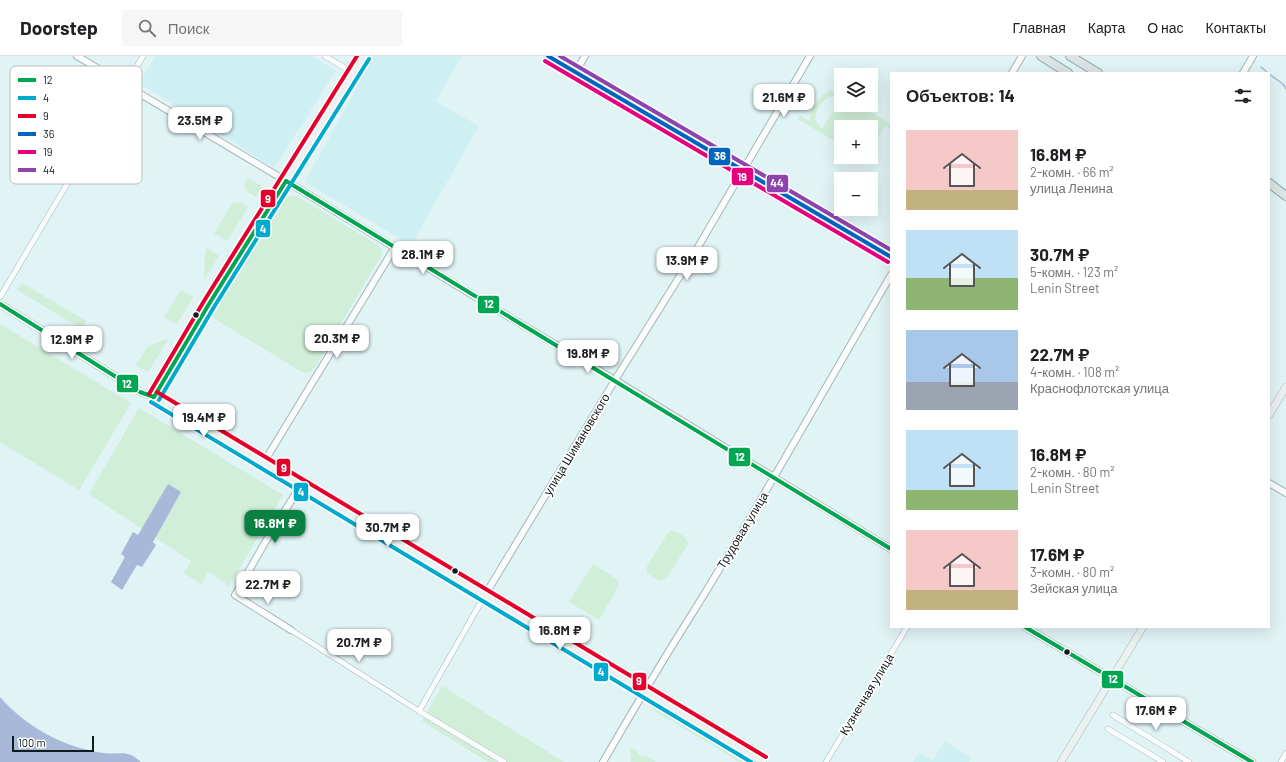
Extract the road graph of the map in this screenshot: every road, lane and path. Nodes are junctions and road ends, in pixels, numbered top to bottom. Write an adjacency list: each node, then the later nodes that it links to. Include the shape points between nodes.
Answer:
1 (77, 56): 12 (street)
2 (143, 56): 13 (street)
3 (325, 56): 18 (street)
4 (364, 56): 18 (main road)
5 (548, 56): 19 (street)
6 (585, 56): 19 (street)
7 (810, 56): 21 (street, улица Шимановского)
8 (1022, 56): 14 (street)
9 (1041, 56): 15 (main road)
10 (1070, 56): 16 (main road)
11 (1253, 56): 17 (street)
12 (94, 66)
13 (137, 66)
14 (1013, 72)
15 (1066, 72)
16 (1096, 72)
17 (1244, 72)
18 (353, 73): 22 (main road)
19 (575, 73): 21 (street)
20 (142, 95): 22 (street)
21 (743, 171): 28 (street); 32 (street, улица Шимановского)
22 (286, 181): 27 (street); 34 (main road)
23 (67, 184): 30 (street)
24 (1270, 184): 26 (main road)
25 (1270, 189): 26 (main road)
26 (1286, 197)
27 (395, 248): 32 (street); 36 (street)
28 (890, 256)
29 (890, 277): 37 (street, Трудовая улица)
30 (0, 297)
31 (0, 304): 34 (main road, via 140,392)
32 (615, 380): 37 (street); 42 (street, улица Шимановского)
33 (1286, 387): 35 (main road)
34 (154, 397): 36 (main road)
35 (1270, 413)
36 (264, 462): 39 (main road)
37 (773, 478): 41 (street); 48 (street, Трудовая улица)
38 (1270, 484): 40 (street)
39 (301, 485): 42 (main road); 46 (street, via 235,595)
40 (1286, 493)
41 (890, 548)
42 (485, 595): 48 (main road); 49 (street, улица Шимановского)
43 (906, 628): 56 (street, Кузнечная улица)
44 (1027, 628): 47 (street)
45 (1142, 628): 47 (main road)
46 (291, 630): 49 (street)
47 (1112, 679): 57 (main road); 60 (street)
48 (644, 691): 54 (street, Трудовая улица); 55 (main road)
49 (419, 711): 53 (street)
50 (1113, 715): 59 (street)
51 (1108, 729): 58 (street)
52 (1286, 754): 61 (street)
53 (504, 762)
54 (603, 762)
55 (763, 762)
56 (826, 762)
57 (1061, 762)
58 (1163, 762)
59 (1189, 762)
60 (1252, 762)
61 (1281, 762)

